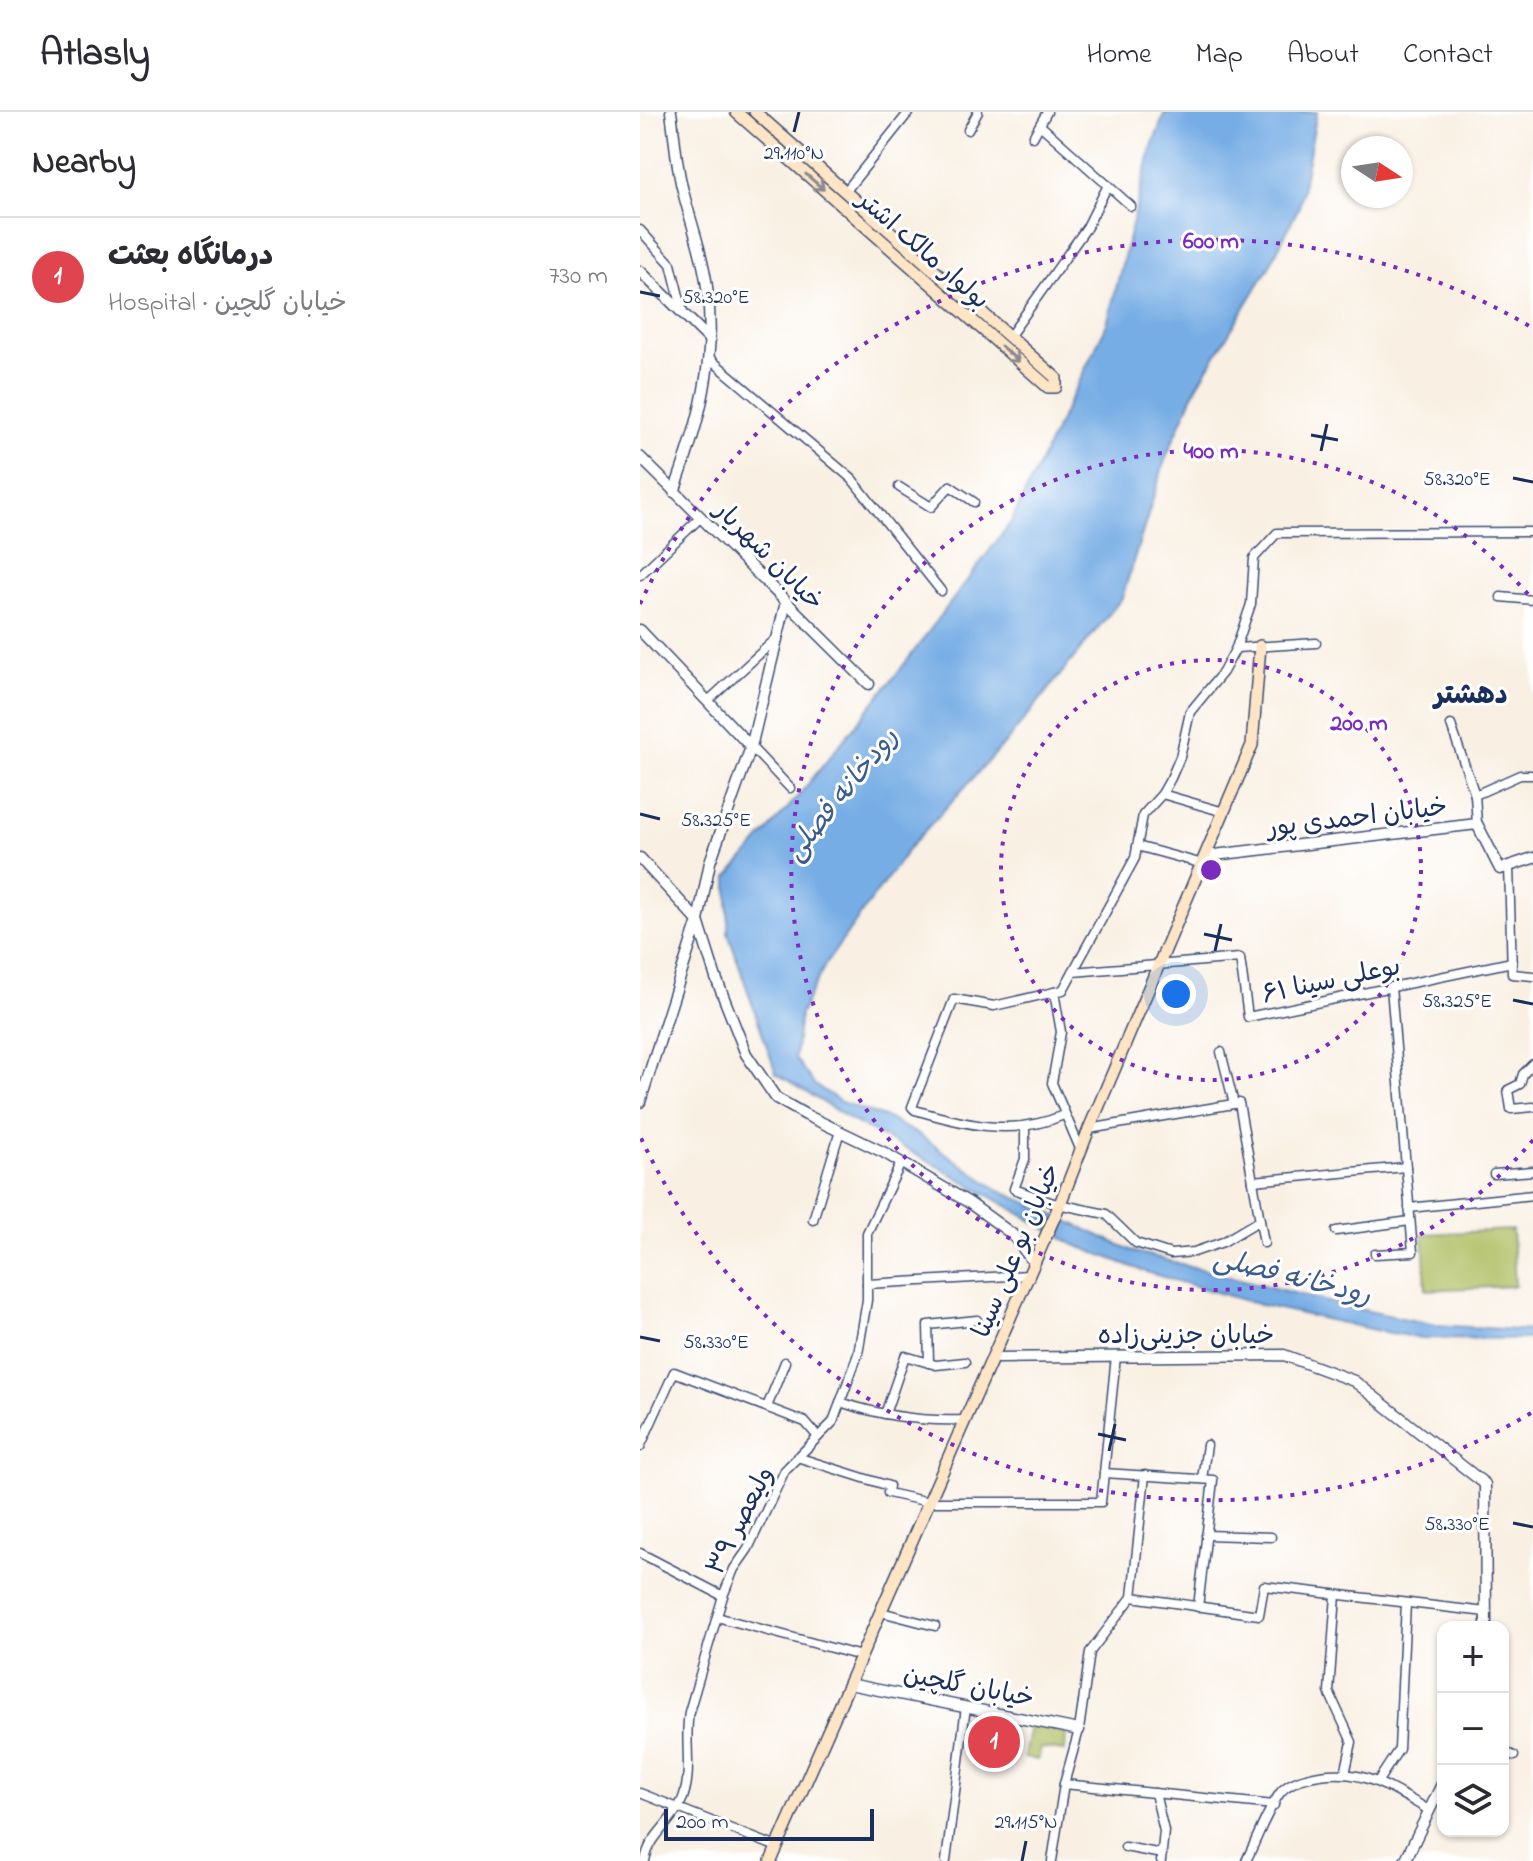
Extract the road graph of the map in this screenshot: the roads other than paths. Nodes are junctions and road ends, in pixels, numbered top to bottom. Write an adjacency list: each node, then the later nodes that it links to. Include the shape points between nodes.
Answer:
1 (671, 112): 18 (street, via 682,189 708,290)
2 (736, 112): 13 (main road, بولوار مالک اشتر, one-way to 13)
3 (755, 112): 11 (main road, بولوار مالک اشتر)
4 (909, 112): 11 (street)
5 (978, 112): 8 (street)
6 (1047, 112): 7 (street)
7 (1040, 125): 9 (street); 10 (street)
8 (968, 130)
9 (1033, 137)
10 (1108, 185): 12 (street); 17 (street, via 1087,227)
11 (845, 192): 13 (main road, بولوار مالک اشتر)
12 (1131, 206)
13 (869, 221): 17 (main road, بولوار مالک اشتر); 17 (main road, بولوار مالک اشتر, one-way to 17, via 1052,382)
14 (640, 230): 16 (street, via 671,264)
15 (640, 271): 16 (street)
16 (683, 313): 18 (street)
17 (1009, 337)
18 (710, 340): 19 (street)
19 (709, 358): 22 (street, via 698,426); 27 (street, via 852,479)
20 (640, 457): 22 (street, خیابان شهریار)
21 (899, 487): 23 (street, via 931,507 950,486)
22 (674, 492): 24 (street, خیابان شهریار)
23 (974, 502)
24 (700, 518): 26 (street); 30 (street, خیابان شهریار)
25 (1533, 532): 35 (street, via 1277,533 1254,558 1251,604)
26 (640, 575)
27 (941, 591)
28 (1501, 597): 29 (street)
29 (1533, 600)
30 (786, 602): 32 (street); 36 (street, خیابان شهریار)
31 (640, 630): 37 (street)
32 (778, 637): 37 (street); 39 (street)
33 (1316, 643): 34 (street)
34 (1260, 646): 35 (street); 44 (main road, خیابان بو علی سینا, via 1252,745)
35 (1236, 648): 42 (street, via 1190,712 1180,757)
36 (869, 684)
37 (708, 701): 39 (street)
38 (1451, 725): 43 (street)
39 (751, 747): 41 (street); 51 (street, via 710,862)
40 (1533, 775): 43 (street, via 1520,775)
41 (790, 788)
42 (1162, 794): 44 (street); 46 (street, via 1143,815)
43 (1475, 795): 45 (street)
44 (1224, 812): 49 (main road, خیابان بو علی سینا)
45 (1477, 824): 49 (street, خیابان احمدی پور); 50 (street, خیابان احمدی پور, via 1500,869)
46 (1137, 846): 49 (street); 54 (street)
47 (640, 858): 51 (street)
48 (1533, 858): 50 (street)
49 (1205, 860): 53 (main road, خیابان بو علی سینا)
50 (1509, 866): 52 (street)
51 (698, 921): 60 (street); 66 (street, via 746,1054 776,1098)
52 (1512, 962): 55 (street, via 1512,974); 56 (street, بوعلی سینا ۶۱)
53 (1159, 964): 54 (street); 56 (street, بوعلی سینا ۶۱, via 1240,958 1248,1017); 65 (main road, خیابان بو علی سینا)
54 (1073, 972): 57 (street, via 1063,990)
55 (1533, 976)
56 (1391, 987): 69 (street)
57 (1054, 992): 63 (street, via 1061,1032 1052,1083); 64 (street, via 994,1006 954,999 912,1107 968,1125)
58 (1221, 1052): 61 (street)
59 (1533, 1064): 62 (street, via 1520,1084 1508,1090 1511,1109)
60 (640, 1102)
61 (1234, 1104): 65 (street); 72 (street, via 1239,1103)
62 (1533, 1107)
63 (1064, 1115): 64 (street); 67 (street)
64 (1025, 1126): 74 (street, via 1025,1159 1014,1189)
65 (1089, 1129): 67 (main road, خیابان بو علی سینا)
66 (840, 1131): 68 (street); 76 (street)
67 (1081, 1151): 74 (main road, خیابان بو علی سینا)
68 (901, 1163): 82 (street, via 1012,1234); 84 (street, ولیعصر ۳۹, via 867,1233)
69 (1406, 1167): 72 (street); 75 (street)
70 (1533, 1171): 71 (street)
71 (1494, 1174)
72 (1253, 1181): 77 (street)
73 (1533, 1195): 75 (street)
74 (1060, 1204): 77 (street, via 1106,1214 1136,1243 1171,1254 1223,1242); 82 (main road, خیابان بو علی سینا)
75 (1409, 1208): 78 (street)
76 (813, 1220)
77 (1260, 1220): 80 (street)
78 (1410, 1221): 79 (street); 81 (street, via 1413,1252)
79 (1336, 1231)
80 (1264, 1243)
81 (1375, 1254)
82 (1034, 1263): 83 (main road, خیابان بو علی سینا)
83 (1029, 1275): 84 (street); 87 (main road, خیابان بو علی سینا)
84 (867, 1284): 91 (street, ولیعصر ۳۹, via 858,1354)
85 (977, 1320): 90 (street, via 928,1325)
86 (1116, 1356): 87 (street, خیابان جزینی‌زاده); 99 (street); 112 (street, خیابان جزینی‌زاده, via 1284,1355 1354,1381 1485,1484)
87 (993, 1358): 94 (main road, خیابان بو علی سینا)
88 (785, 1362): 92 (street)
89 (965, 1362): 90 (street)
90 (929, 1363): 93 (street, via 905,1356)
91 (840, 1402): 93 (street); 95 (street, ولیعصر ۳۹, via 833,1422)
92 (767, 1407): 95 (street, via 805,1422); 97 (street, via 674,1372)
93 (885, 1414): 94 (street)
94 (965, 1420): 102 (main road, خیابان بو علی سینا)
95 (818, 1437): 98 (street, ولیعصر ۳۹)
96 (1207, 1445): 101 (street)
97 (640, 1447)
98 (797, 1457): 102 (street, via 889,1486 888,1493); 107 (street, ولیعصر ۳۹, via 785,1470)
99 (1104, 1473): 100 (street); 102 (street, via 1101,1502)
100 (1145, 1475): 101 (street); 108 (street)
101 (1202, 1479): 103 (street, via 1213,1480)
102 (929, 1502): 111 (main road, خیابان بو علی سینا)
103 (1206, 1535): 104 (street); 110 (street)
104 (1271, 1537)
105 (640, 1553): 107 (street)
106 (1336, 1595): 109 (street); 110 (street, via 1264,1586 1259,1615); 122 (street, via 1329,1692 1352,1742)
107 (723, 1596): 113 (street, ولیعصر ۳۹)
108 (1132, 1597): 110 (street); 119 (street, via 1090,1652)
109 (1406, 1603): 112 (street); 123 (street, via 1399,1749)
110 (1198, 1607)
111 (881, 1612): 115 (street); 116 (main road, خیابان بو علی سینا)
112 (1486, 1612): 114 (street, خیابان جزینی‌زاده)
113 (717, 1617): 116 (street); 129 (street, ولیعصر ۳۹, via 686,1727 687,1780)
114 (1486, 1621)
115 (935, 1626)
116 (861, 1656): 117 (main road, خیابان بو علی سینا)
117 (849, 1684): 118 (street, خیابان گلچین); 131 (main road, خیابان بو علی سینا)
118 (966, 1707): 119 (street, خیابان گلچین); 136 (street)
119 (1079, 1730): 124 (street)
120 (1509, 1754): 121 (street)
121 (1514, 1756)
122 (1345, 1774): 123 (street); 128 (street, via 1301,1779 1281,1790)
123 (1378, 1781): 130 (street)
124 (1064, 1784): 126 (street); 137 (street)
125 (640, 1793): 129 (street)
126 (1155, 1793): 128 (street); 133 (street, via 1164,1831)
127 (1437, 1794): 130 (street)
128 (1274, 1805): 138 (street)
129 (679, 1808): 131 (street); 134 (street, ولیعصر ۳۹, via 651,1840)
130 (1429, 1810): 139 (street)
131 (777, 1847): 135 (main road, خیابان بو علی سینا)
132 (1125, 1847): 133 (street)
133 (1162, 1858)
134 (645, 1861)
135 (771, 1861)
136 (946, 1861)
137 (1052, 1861)
138 (1246, 1861)
139 (1405, 1861)

